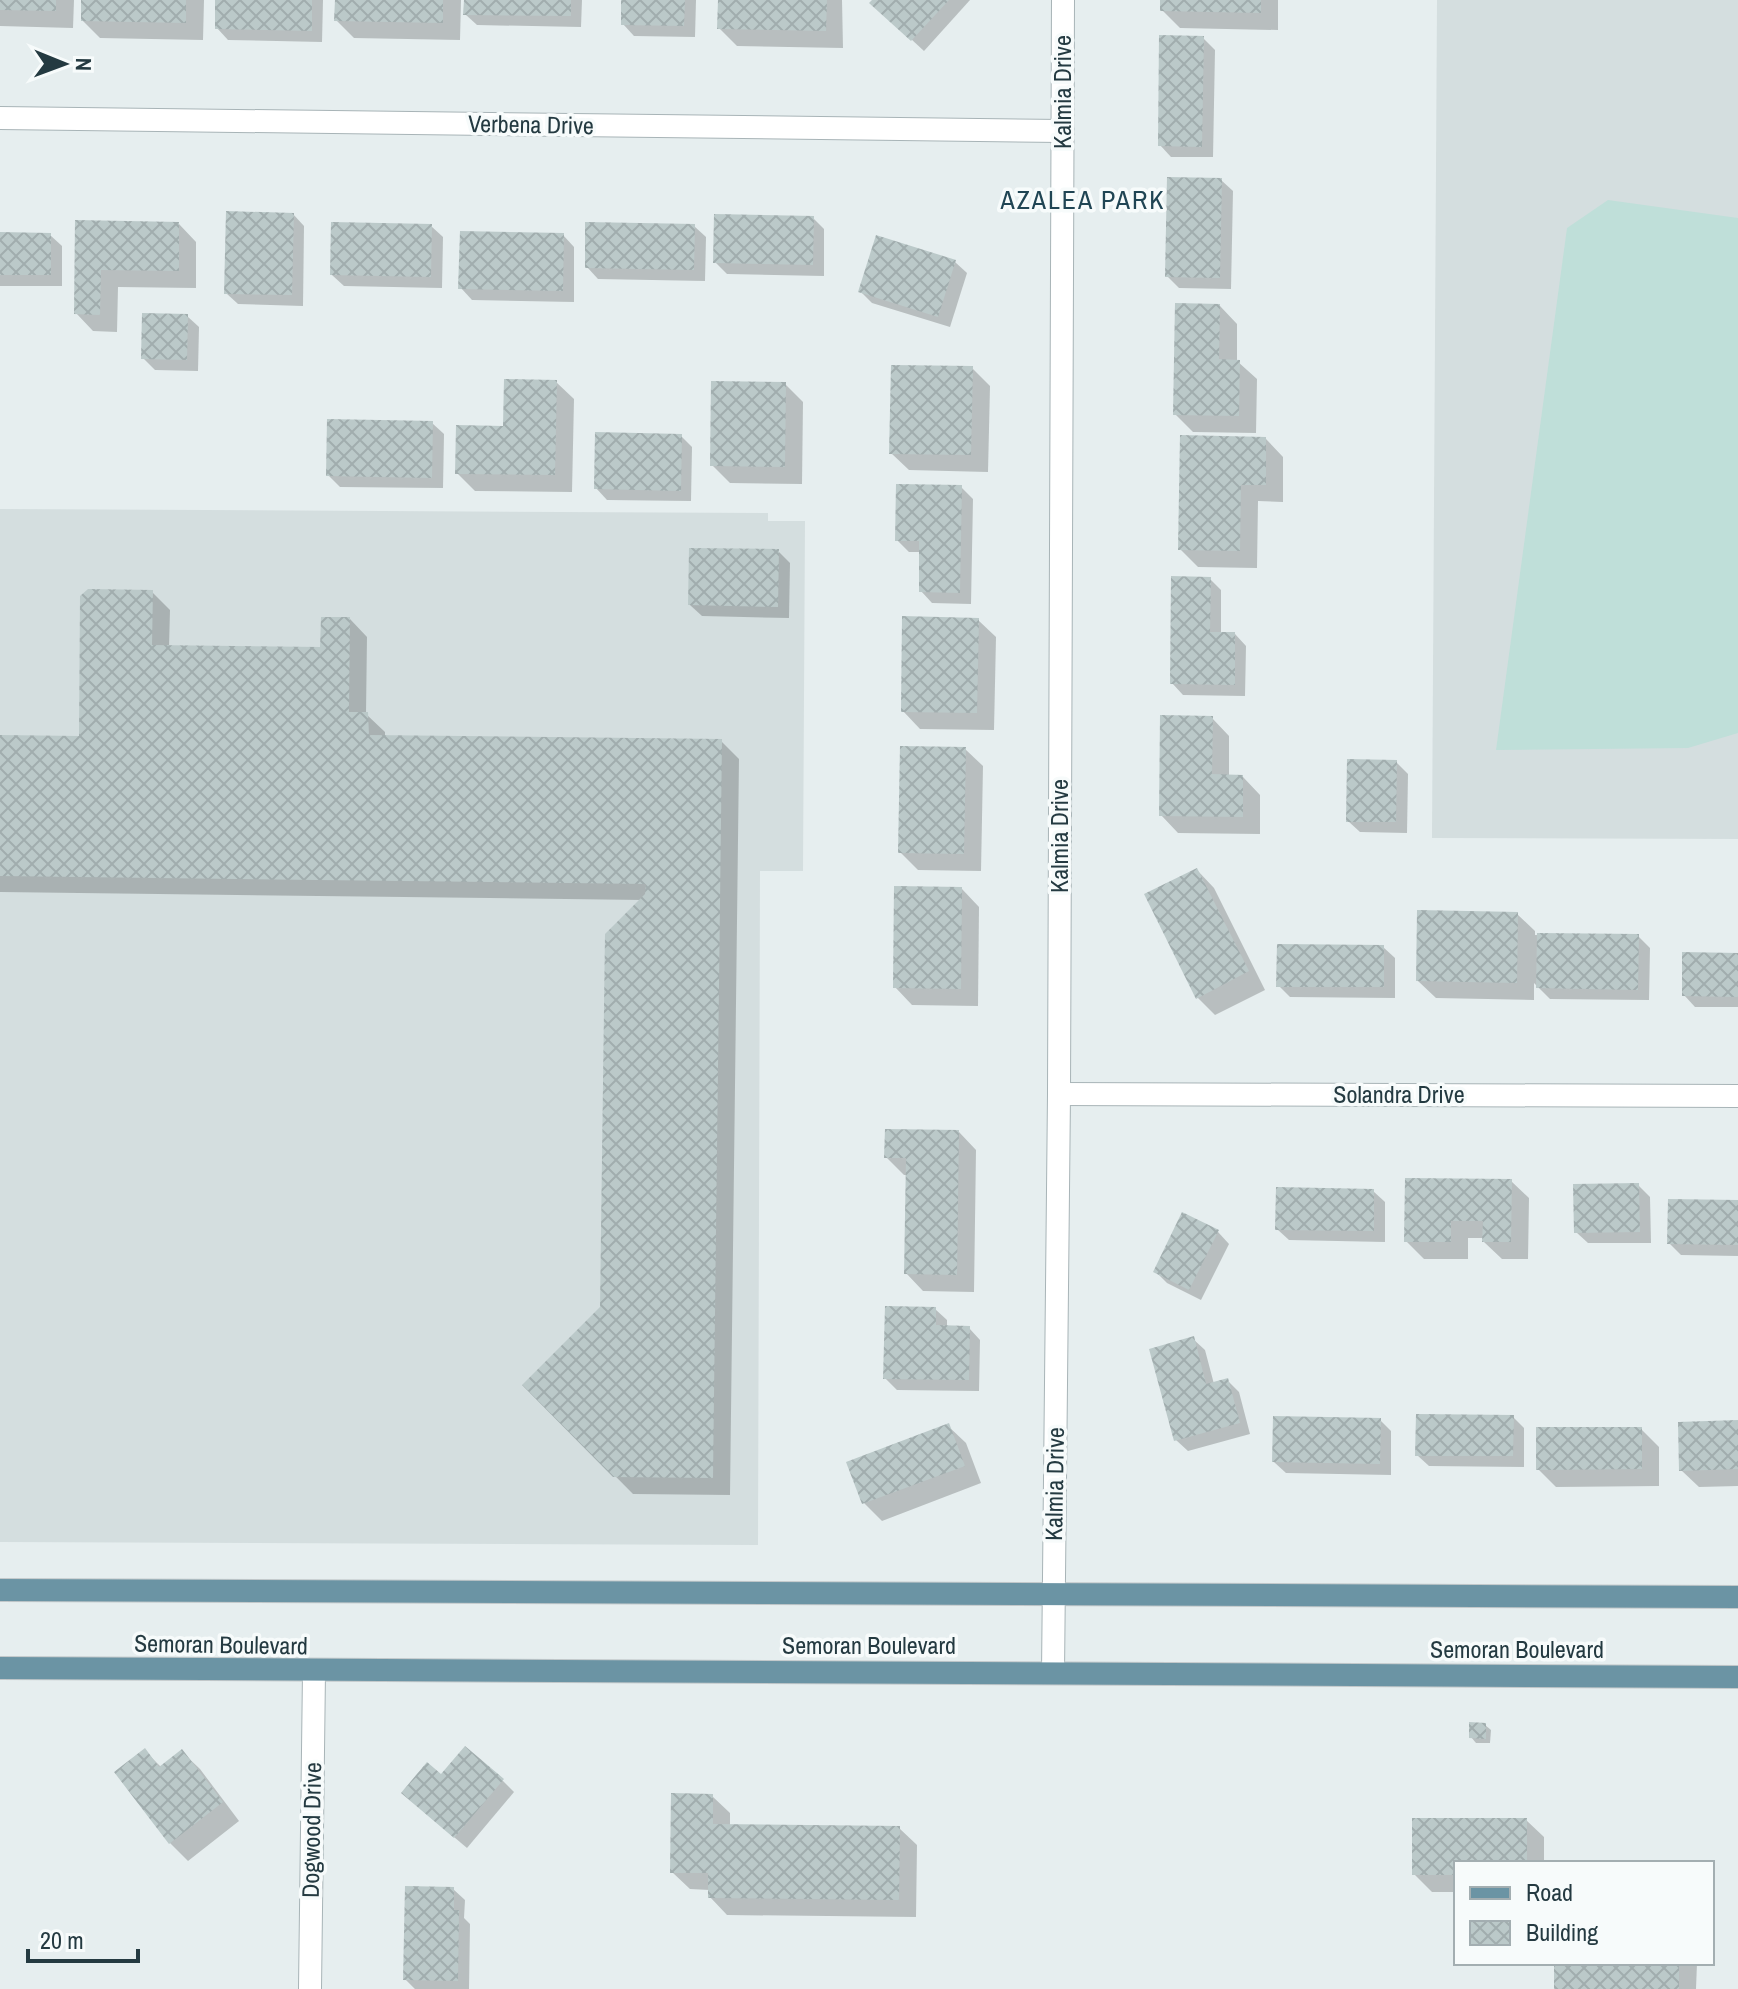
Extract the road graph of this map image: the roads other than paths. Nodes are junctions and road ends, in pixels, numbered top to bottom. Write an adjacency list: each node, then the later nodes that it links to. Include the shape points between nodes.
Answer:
1 (1063, 0): 3 (street, Kalmia Drive)
2 (0, 118): 3 (street, Verbena Drive)
3 (1062, 131): 4 (street, Kalmia Drive)
4 (1059, 1094): 5 (street, Solandra Drive); 7 (street, Kalmia Drive)
5 (1738, 1096)
6 (0, 1590): 7 (main road)
7 (1054, 1594): 8 (main road); 11 (street, Kalmia Drive)
8 (1738, 1597)
9 (0, 1668): 10 (main road, Semoran Boulevard)
10 (314, 1672): 11 (main road, Semoran Boulevard); 13 (street, Dogwood Drive)
11 (1053, 1673): 12 (main road, Semoran Boulevard)
12 (1738, 1677)
13 (310, 1989)

